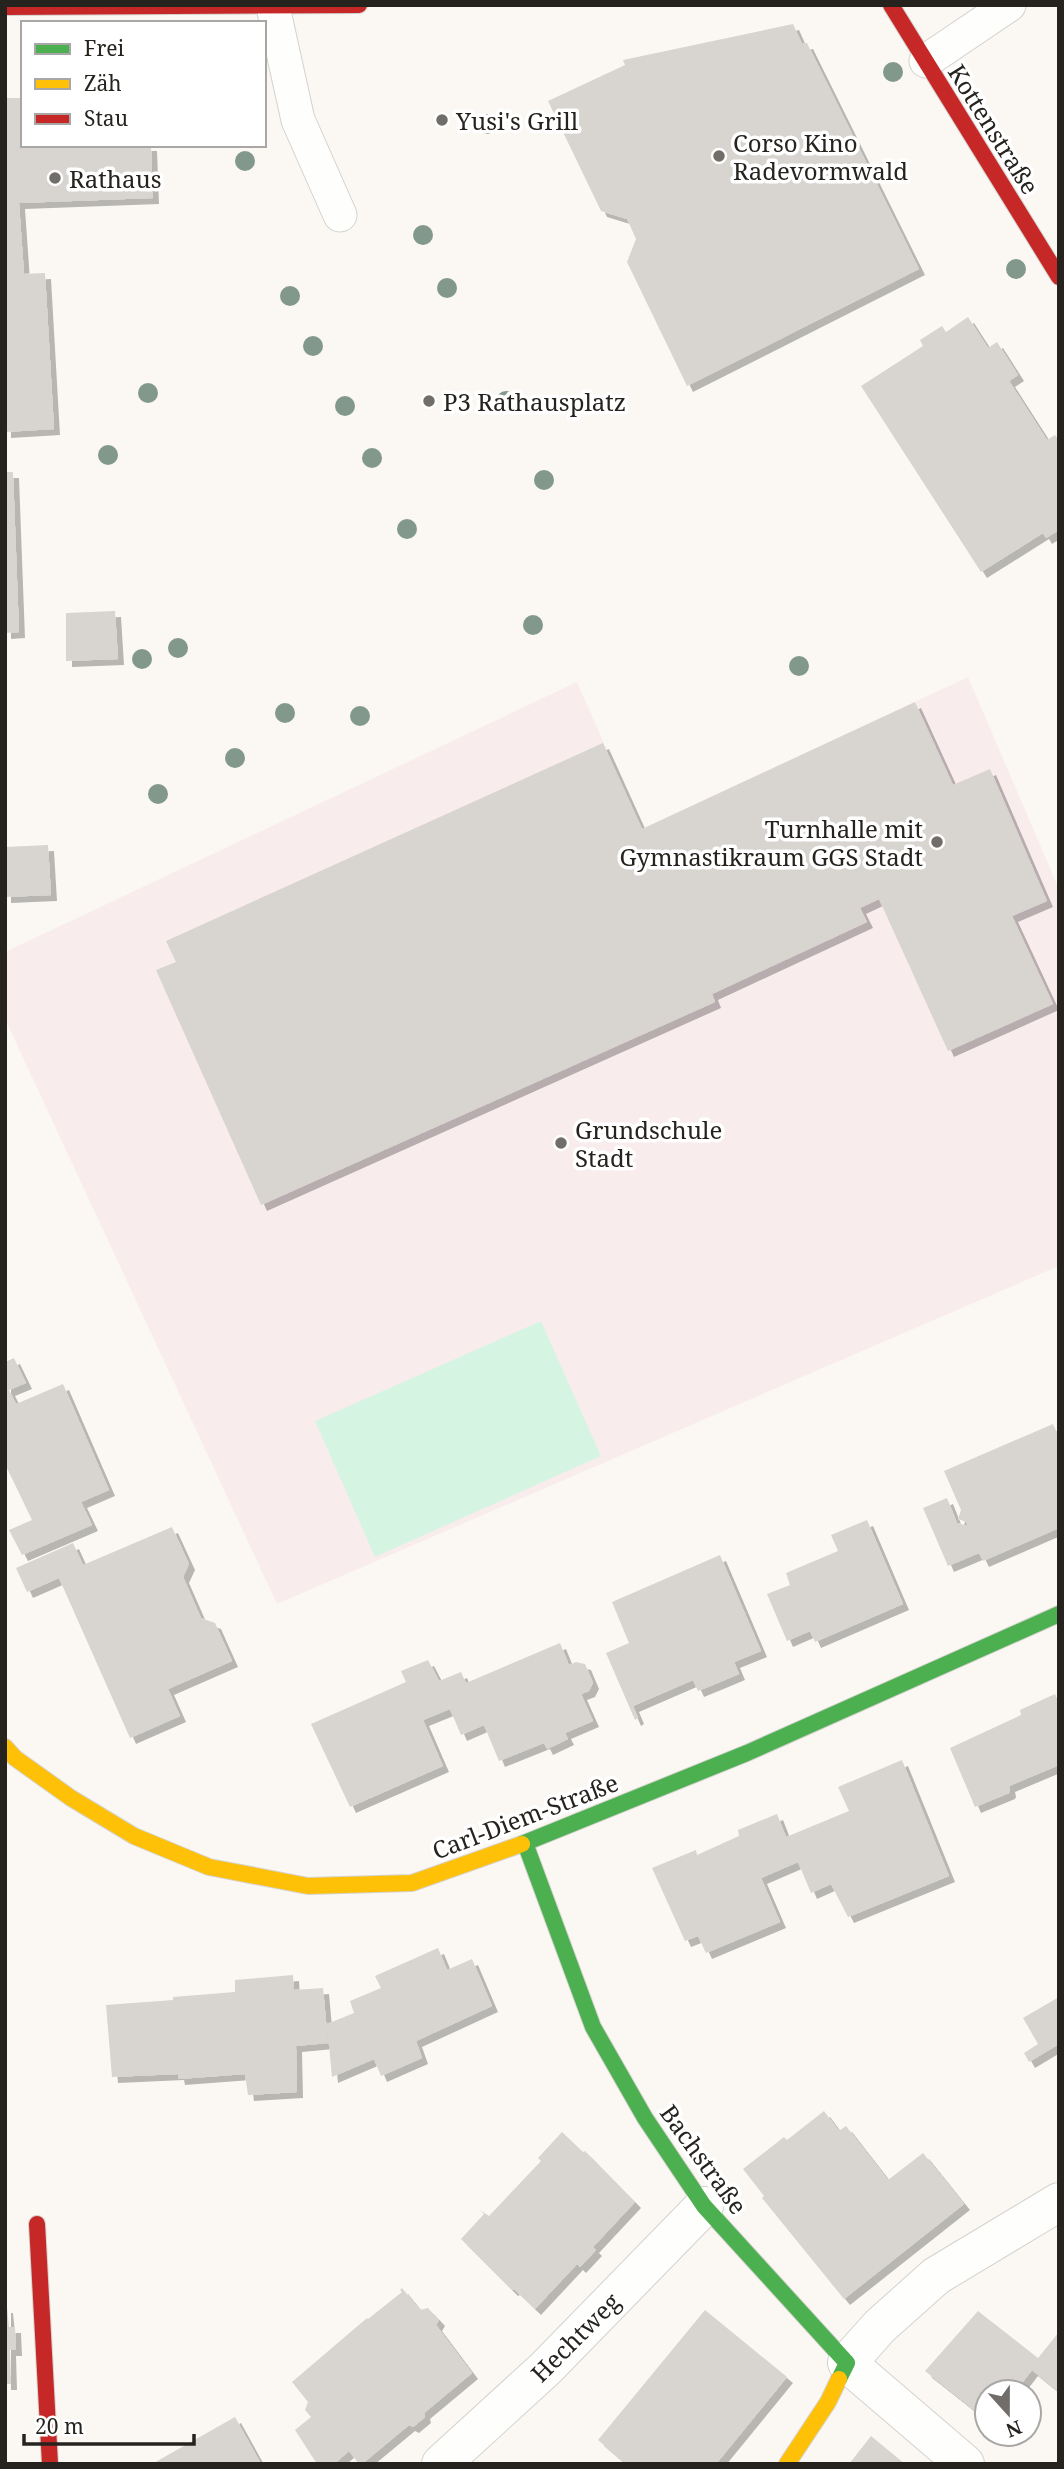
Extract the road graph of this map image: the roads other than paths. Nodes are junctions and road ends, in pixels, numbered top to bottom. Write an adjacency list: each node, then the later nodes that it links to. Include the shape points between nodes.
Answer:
1 (359, 5): 5 (street)
2 (891, 5): 6 (street, Kottenstraße)
3 (1009, 5): 6 (lane)
4 (5, 7): 5 (street)
5 (273, 7): 7 (lane, via 298,120)
6 (926, 61): 8 (street, Kottenstraße)
7 (340, 215)
8 (1059, 276)
9 (1059, 1614): 11 (street, Carl-Diem-Straße, via 747,1753)
10 (5, 1747): 11 (street, Carl-Diem-Straße, via 71,1798 134,1836 209,1867 246,1874 308,1885 412,1883)
11 (525, 1843): 13 (street, Bachstraße, via 593,2026 645,2118)
12 (1059, 2202): 15 (street, via 936,2276 880,2326)
13 (704, 2206): 15 (street, Bachstraße); 17 (street, Hechtweg, via 546,2368)
14 (37, 2224): 16 (street)
15 (848, 2363): 18 (street); 19 (street)
16 (50, 2464)
17 (441, 2464)
18 (787, 2464)
19 (965, 2464)

